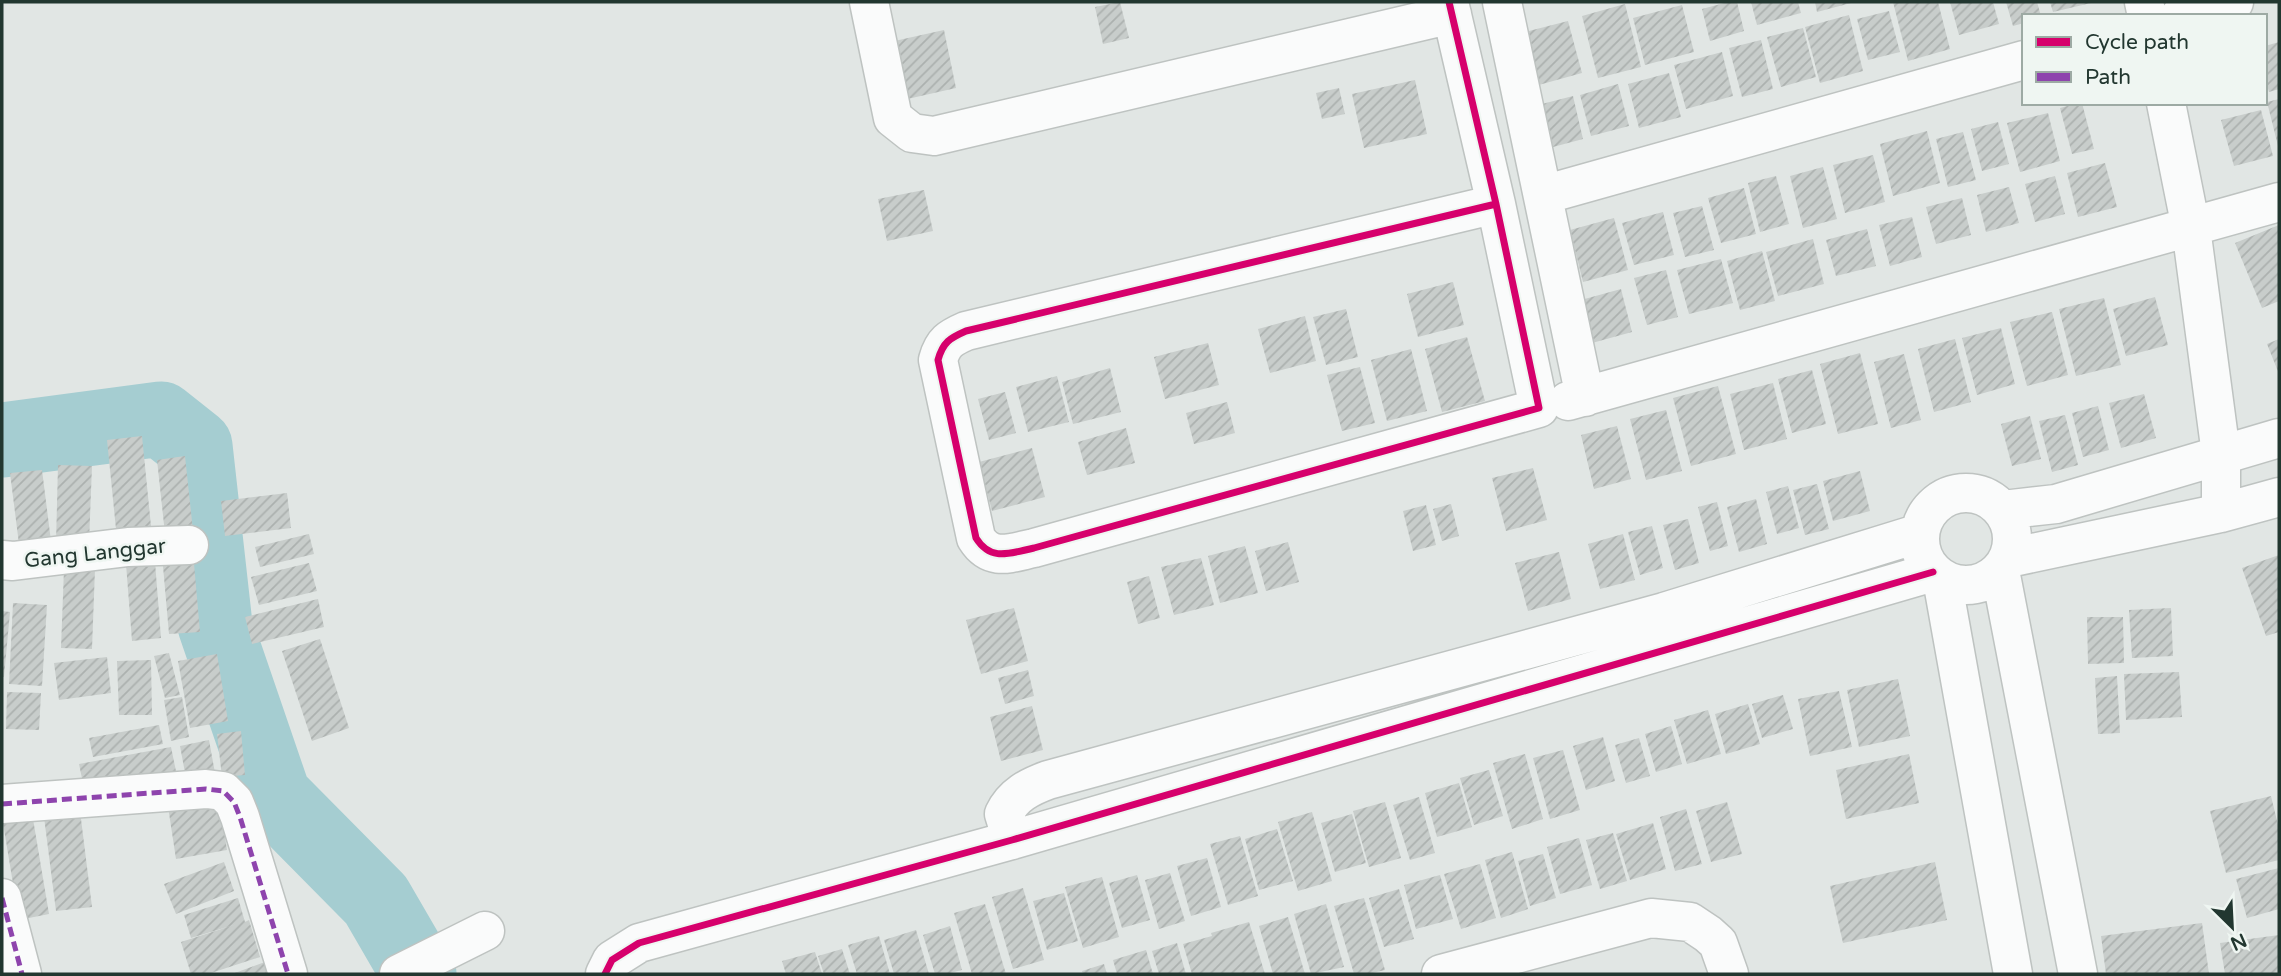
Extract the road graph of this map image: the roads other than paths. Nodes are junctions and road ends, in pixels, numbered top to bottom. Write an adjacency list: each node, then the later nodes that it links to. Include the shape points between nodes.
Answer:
1 (869, 2): 4 (street, via 893,118 912,133 934,136)
2 (2234, 2): 5 (street)
3 (1505, 3): 8 (street)
4 (1450, 8): 10 (street)
5 (2188, 14)
6 (2022, 61): 8 (street)
7 (2166, 105): 11 (street)
8 (1543, 195): 11 (street, via 1577,399)
9 (2279, 202): 11 (street)
10 (1496, 204): 10 (street, via 951,337 937,360 981,546 996,554 1034,548 1539,408)
11 (2191, 228): 13 (street)
12 (2279, 438): 13 (street)
13 (2221, 454): 15 (street, via 2056,504); 16 (street)
14 (2279, 497): 16 (street)
15 (2003, 510): 17 (street, via 1977,493 1947,496 1924,518); 20 (street, via 2013,542)
16 (2221, 513): 20 (street)
17 (1920, 533): 21 (street, via 1925,561); 23 (street, via 1664,612 1048,780 1009,802 1004,814)
18 (189, 545): 19 (street, Gang Langgar)
19 (2, 559)
20 (2005, 564): 21 (street, via 1989,580 1977,584 1953,583); 33 (street)
21 (1938, 575): 23 (street); 32 (street)
22 (2, 804): 27 (street, via 223,791 240,817)
23 (1012, 839): 29 (street, via 639,943 612,960)
24 (2, 898): 26 (street)
25 (485, 931): 28 (street)
26 (22, 974)
27 (288, 974)
28 (399, 974)
29 (605, 974)
30 (1441, 974): 31 (street, via 1651,918 1690,922 1708,934 1718,943)
31 (1729, 974)
32 (2013, 974)
33 (2078, 974)

